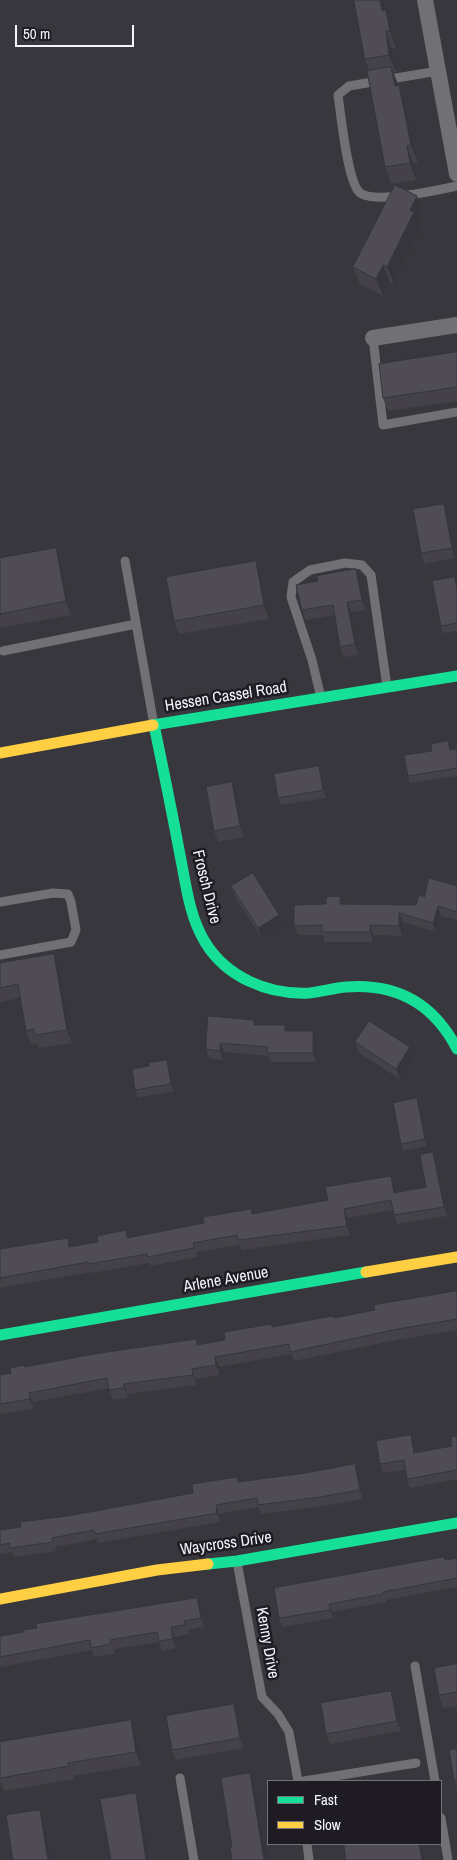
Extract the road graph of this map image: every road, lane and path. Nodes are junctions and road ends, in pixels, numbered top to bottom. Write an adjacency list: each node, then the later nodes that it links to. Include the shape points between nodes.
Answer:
1 (425, 0): 2 (street)
2 (438, 71): 3 (street); 4 (lane, via 349,86 338,94 352,180 360,193 374,197 402,196)
3 (457, 169)
4 (457, 186)
5 (457, 324): 6 (street)
6 (373, 338): 7 (lane, via 383,425)
7 (457, 412)
8 (126, 561): 9 (lane)
9 (136, 624): 10 (lane); 14 (lane)
10 (3, 651)
11 (457, 676): 12 (street, Hessen Cassel Road)
12 (388, 688): 13 (street, Hessen Cassel Road); 13 (lane, via 371,575 362,565 345,563 310,570 293,582 291,597)
13 (321, 698): 14 (street, Hessen Cassel Road)
14 (154, 725): 15 (street, Hessen Cassel Road); 18 (street, Frosch Drive, via 191,907 212,954 241,977 279,992 308,993 360,986 407,996 434,1015)
15 (0, 753)
16 (0, 902): 17 (lane, via 53,893 68,894 76,930 71,942)
17 (0, 956)
18 (457, 1049)
19 (457, 1257): 20 (street, Arlene Avenue)
20 (0, 1335)
21 (457, 1523): 22 (street, Waycross Drive)
22 (237, 1561): 23 (street, Waycross Drive, via 157,1570); 27 (lane, Kenny Drive, via 262,1697 289,1732)
23 (0, 1599)
24 (416, 1666): 29 (lane)
25 (416, 1763): 28 (lane)
26 (180, 1778): 32 (lane)
27 (298, 1780)
28 (310, 1780)
29 (435, 1780)
30 (442, 1824): 34 (lane)
31 (307, 1845): 33 (lane)
32 (194, 1860)
33 (309, 1860)
34 (448, 1860)

